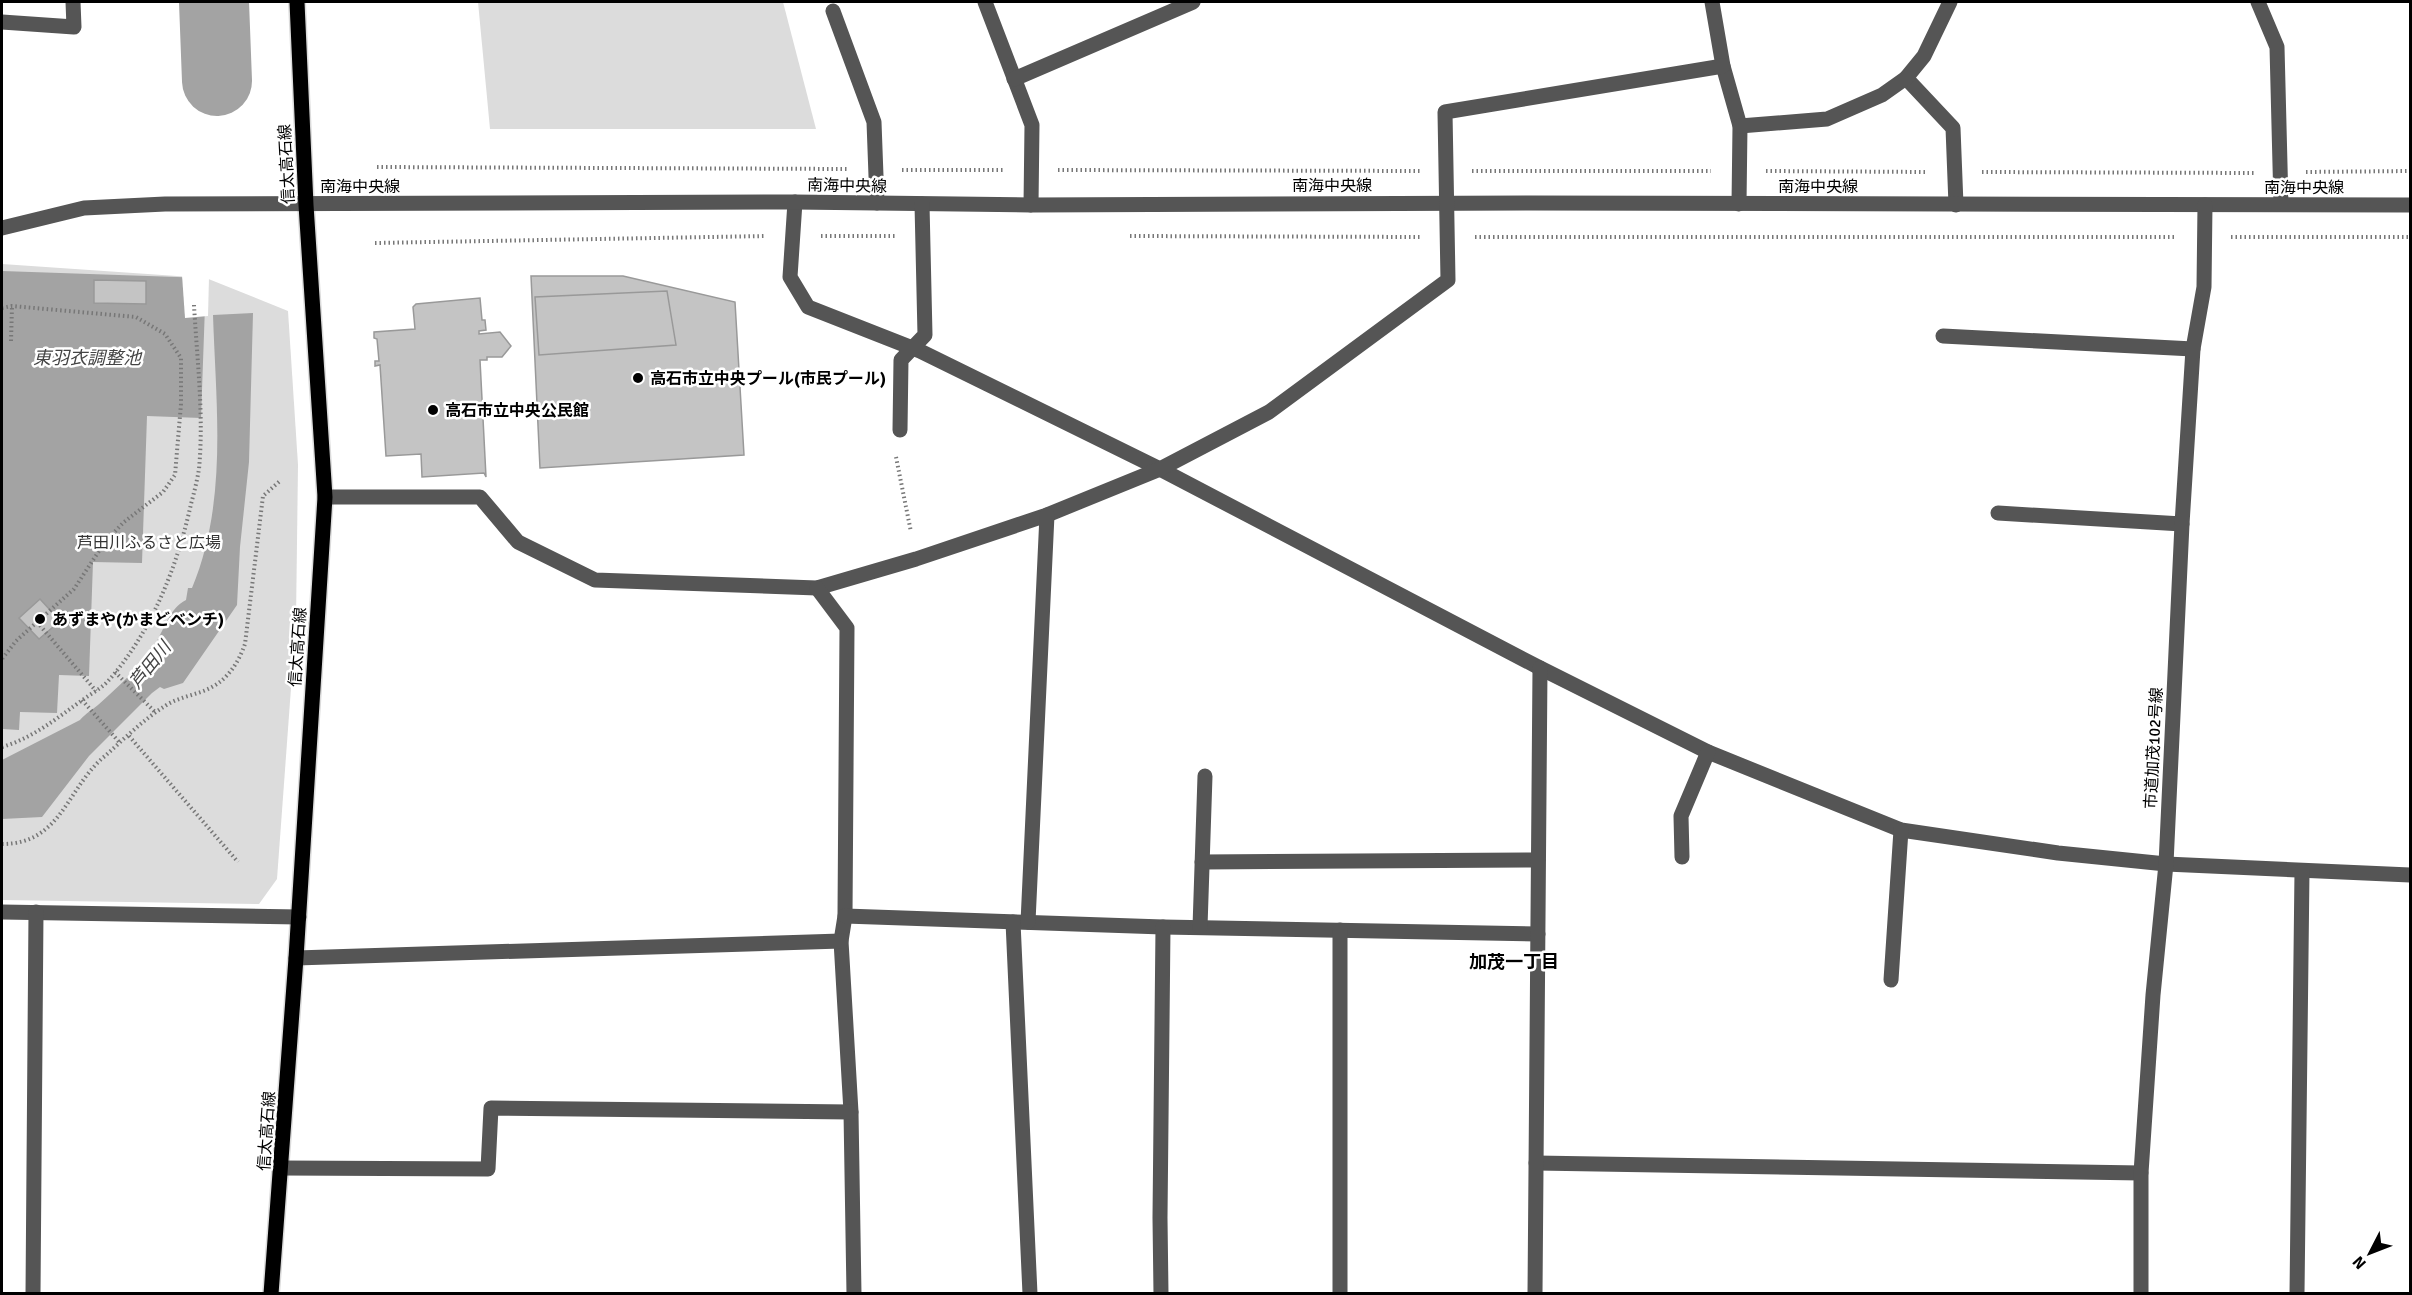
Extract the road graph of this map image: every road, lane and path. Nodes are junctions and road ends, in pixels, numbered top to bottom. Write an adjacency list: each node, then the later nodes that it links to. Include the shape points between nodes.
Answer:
1 (73, 2): 9 (street, via 74,27)
2 (297, 2): 28 (main road, 信太高石線)
3 (985, 2): 12 (street)
4 (1193, 2): 12 (street)
5 (1712, 2): 10 (street)
6 (1950, 2): 11 (street, via 1924,56)
7 (2258, 2): 21 (street, via 2277,47)
8 (833, 11): 15 (street, via 874,122)
9 (2, 22)
10 (1723, 66): 13 (street); 17 (street, via 1445,111)
11 (1906, 78): 13 (street, via 1882,95 1827,119); 20 (street, via 1953,129)
12 (1014, 79): 16 (street, via 1032,125)
13 (1740, 126): 18 (street)
14 (377, 167): 15 (path)
15 (876, 170): 16 (path); 23 (street)
16 (1031, 170): 17 (path); 29 (street)
17 (1446, 171): 18 (path); 24 (street)
18 (1739, 171): 20 (path); 26 (street)
19 (2410, 171): 21 (path)
20 (1955, 172): 21 (path); 30 (street)
21 (2280, 173): 27 (street)
22 (795, 202): 23 (street, 南海中央線); 28 (street, 南海中央線); 35 (street)
23 (877, 203): 25 (street, 南海中央線)
24 (1448, 203): 26 (street, 南海中央線); 29 (street, 南海中央線); 37 (street)
25 (922, 204): 29 (street, 南海中央線); 34 (street)
26 (1739, 204): 30 (street, 南海中央線)
27 (2281, 204): 31 (street, 南海中央線); 32 (street, 南海中央線)
28 (306, 205): 33 (street, 南海中央線, via 84,208); 51 (main road, 信太高石線)
29 (1031, 205)
30 (1956, 205): 31 (street, 南海中央線)
31 (2205, 205): 38 (street, 市道加茂102号線)
32 (2410, 205)
33 (2, 228)
34 (923, 235): 35 (path); 46 (street, via 925,335)
35 (793, 236): 40 (path); 46 (street, via 790,277 808,307)
36 (1121, 236): 37 (path)
37 (1447, 237): 38 (path); 49 (street, via 1448,280 1269,412)
38 (2205, 237): 39 (path); 47 (street, 市道加茂102号線, via 2204,287)
39 (2410, 237)
40 (375, 243)
41 (194, 305): 60 (path, via 201,439 198,472 184,536 171,572 150,619)
42 (12, 306): 43 (path); 45 (path); 57 (path, via 136,317 165,334 181,358 175,475 163,492 105,542 74,589)
43 (2, 309)
44 (1943, 336): 47 (street)
45 (11, 341)
46 (912, 348): 48 (street, via 901,360); 49 (street)
47 (2193, 349): 54 (street, 市道加茂102号線)
48 (900, 430): 55 (path, via 892,438)
49 (1160, 469): 53 (street); 59 (street)
50 (280, 481): 63 (path, via 263,496 245,644 238,664 213,687 183,696)
51 (325, 497): 56 (street, via 480,497 518,542 595,580); 80 (main road, 信太高石線)
52 (1998, 513): 54 (street)
53 (1047, 515): 55 (street); 82 (street)
54 (2182, 524): 75 (street, 市道加茂102号線)
55 (916, 559): 56 (street)
56 (817, 588): 81 (street, via 847,628)
57 (37, 622): 58 (path); 61 (path)
58 (2, 659)
59 (1540, 668): 67 (street); 72 (street)
60 (116, 672): 61 (path); 63 (path)
61 (96, 691): 62 (path)
62 (82, 700): 65 (path); 66 (path, via 20,742)
63 (156, 713): 64 (path)
64 (129, 736): 65 (path); 73 (path)
65 (120, 743): 70 (path, via 99,761 40,836)
66 (2, 747)
67 (1708, 752): 69 (street); 71 (street, via 1681,816)
68 (1205, 776): 74 (street)
69 (1901, 830): 75 (street); 89 (street)
70 (2, 844)
71 (1682, 857)
72 (1538, 860): 74 (street); 86 (street)
73 (238, 862)
74 (1202, 862): 84 (street)
75 (2166, 864): 76 (street); 93 (street, 市道加茂102号線)
76 (2302, 871): 77 (street); 102 (street)
77 (2410, 874)
78 (2, 912): 79 (street)
79 (36, 912): 80 (street); 94 (street)
80 (299, 916): 88 (main road, 信太高石線)
81 (845, 916): 82 (street); 87 (street)
82 (1021, 922): 83 (street); 97 (street)
83 (1163, 927): 84 (street); 98 (street)
84 (1200, 927): 85 (street)
85 (1340, 930): 86 (street); 99 (street)
86 (1538, 934): 91 (street)
87 (841, 941): 88 (street); 90 (street)
88 (296, 958): 92 (main road, 信太高石線)
89 (1891, 980)
90 (851, 1112): 92 (street, via 491,1108 488,1169); 96 (street)
91 (1536, 1162): 93 (street); 100 (street)
92 (281, 1167): 95 (main road, 信太高石線)
93 (2141, 1173): 101 (street, 市道加茂102号線)
94 (33, 1293)
95 (271, 1293)
96 (855, 1293)
97 (1030, 1293)
98 (1161, 1293)
99 (1340, 1293)
100 (1535, 1293)
101 (2141, 1293)
102 (2297, 1293)

